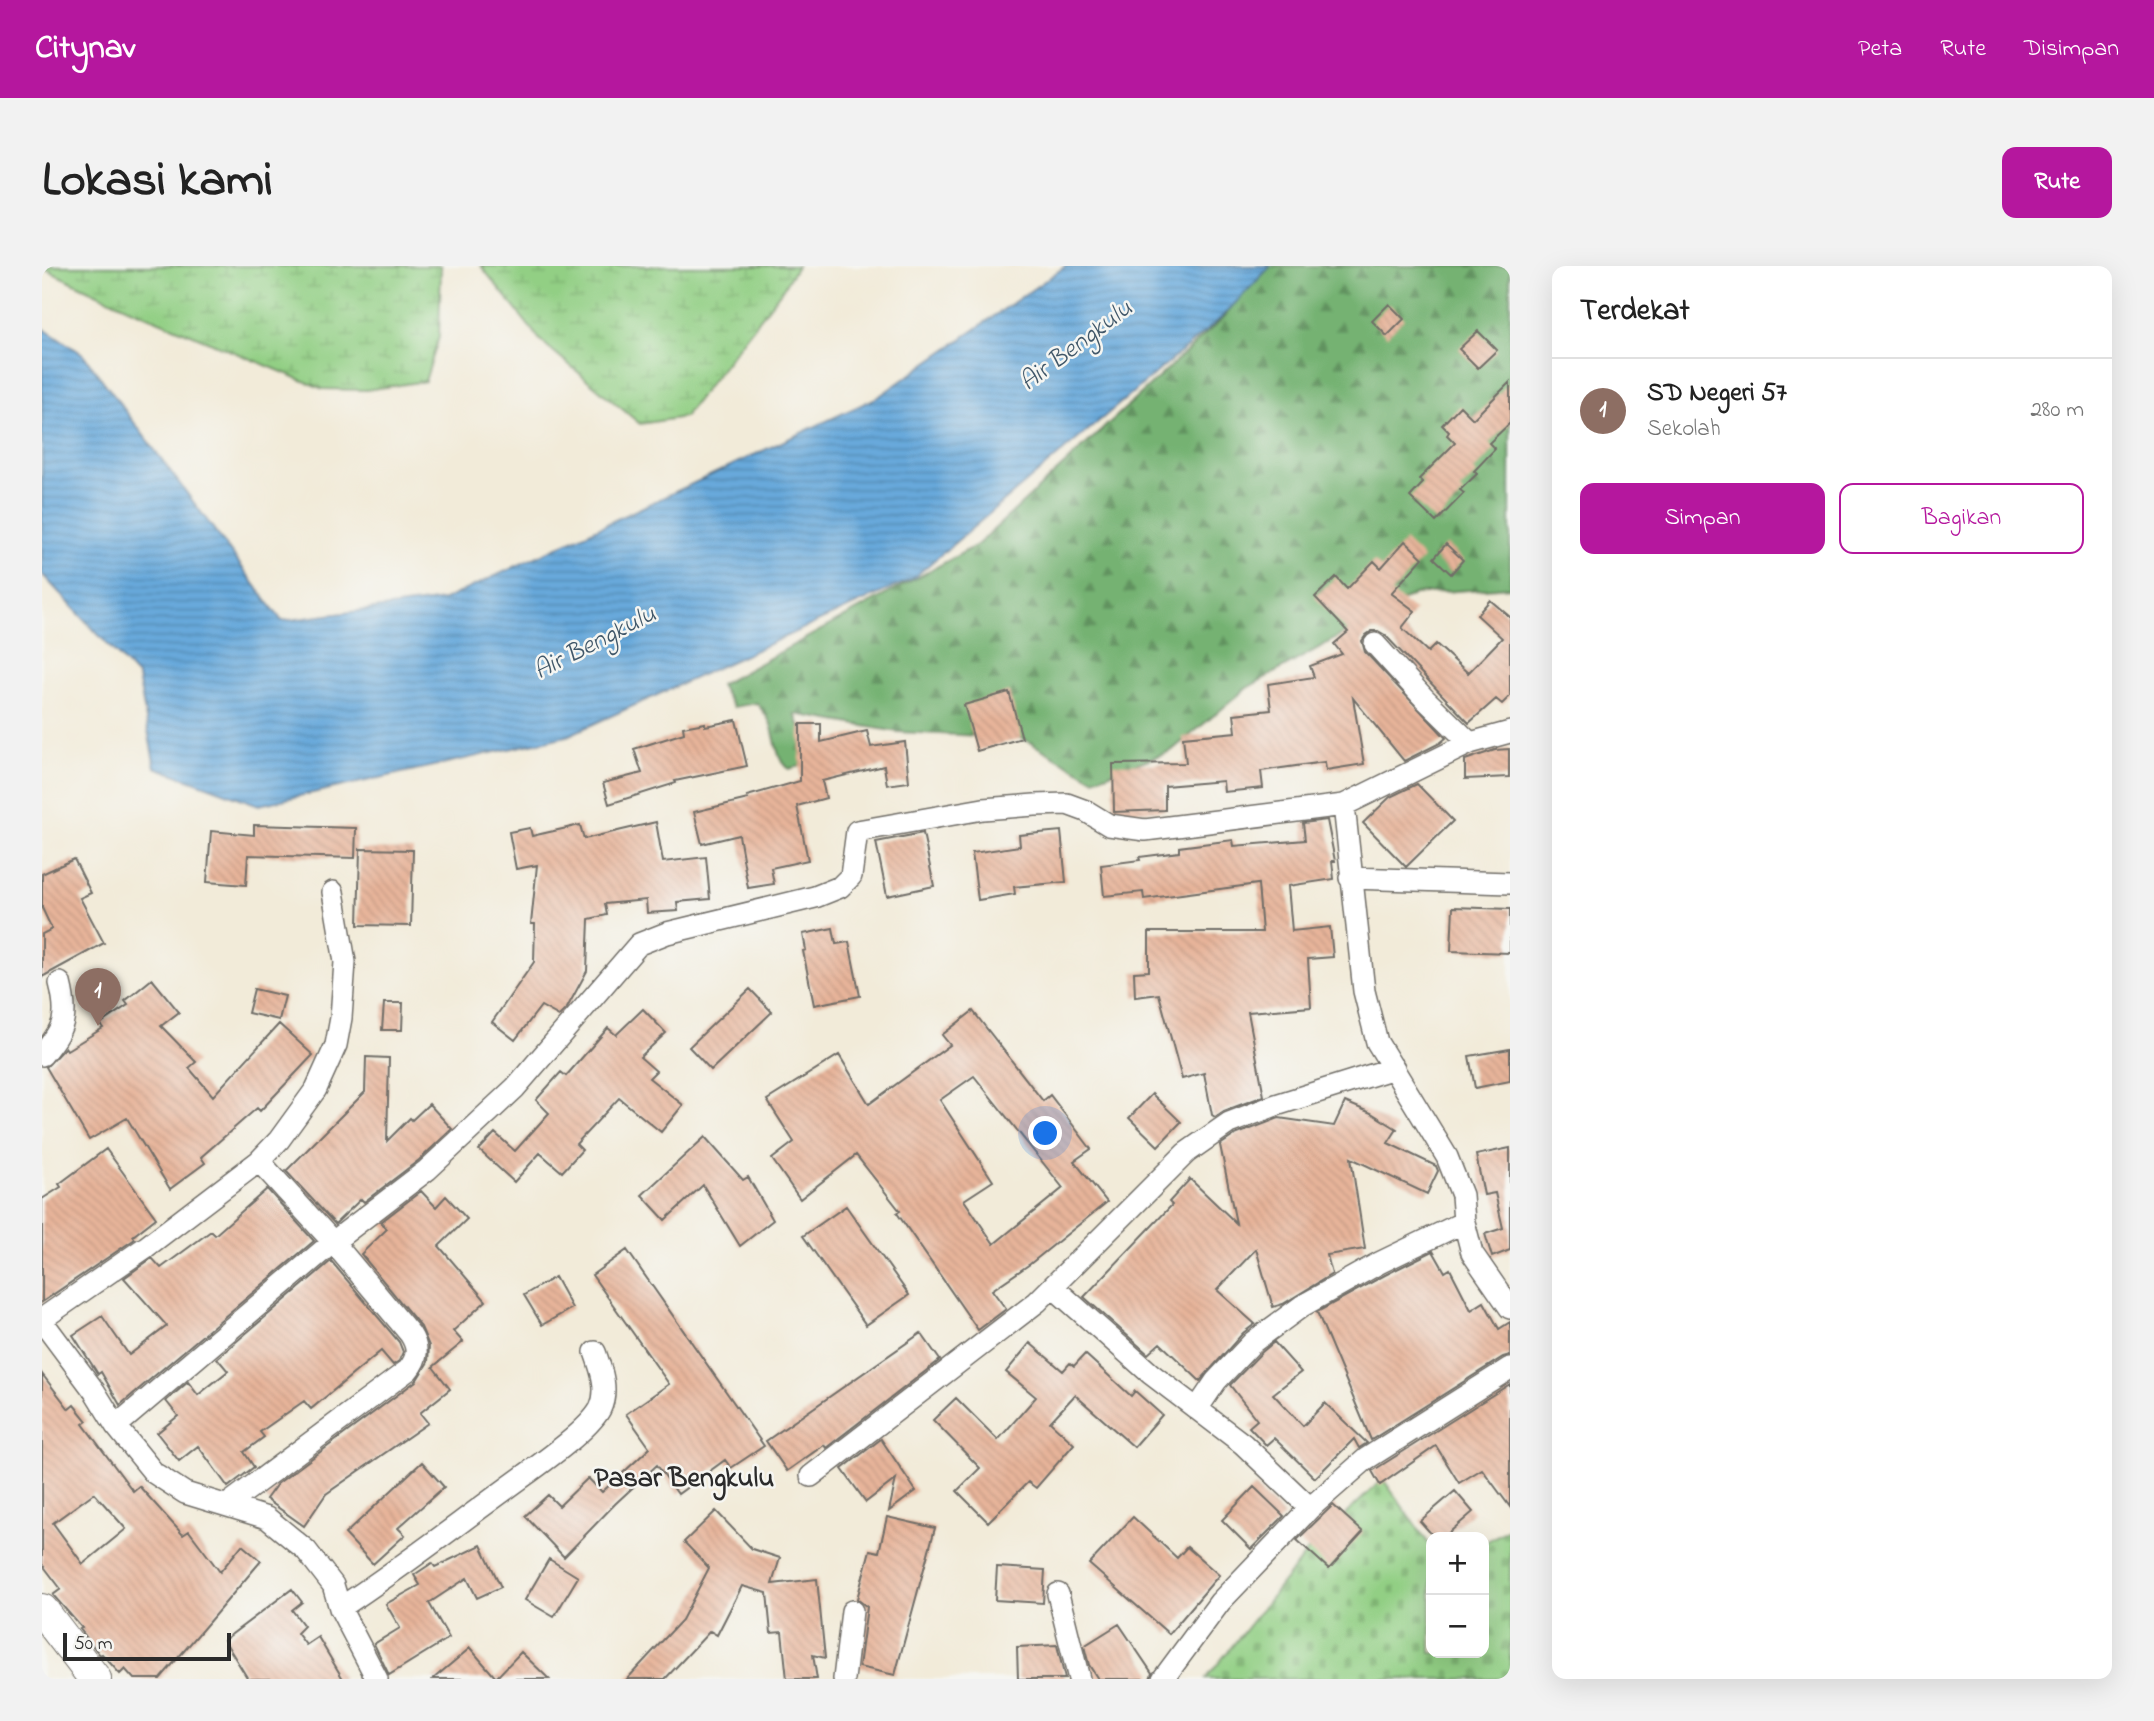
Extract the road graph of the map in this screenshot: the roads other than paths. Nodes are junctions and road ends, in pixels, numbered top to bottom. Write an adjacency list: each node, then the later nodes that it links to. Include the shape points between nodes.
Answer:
1 (1375, 644): 3 (street)
2 (1510, 732): 3 (street)
3 (1469, 743): 4 (street)
4 (1344, 805): 5 (street); 13 (street, via 1145,830 1109,825 1067,804 1035,805 983,808 856,831 851,876 840,887 639,944 515,1088 427,1170)
5 (1350, 878): 6 (street); 10 (street, via 1364,991 1377,1042)
6 (1510, 883)
7 (333, 892): 11 (street, via 345,962 336,1045 316,1089)
8 (60, 983): 9 (street, via 63,1027)
9 (42, 1055)
10 (1394, 1068): 12 (street, via 1447,1157 1462,1195); 14 (street, via 1230,1123 1186,1153)
11 (258, 1161): 13 (street); 16 (street)
12 (1464, 1222): 15 (street, via 1472,1253); 19 (street, via 1302,1306 1253,1342)
13 (333, 1242): 20 (street); 22 (street, via 410,1334 417,1351 415,1361)
14 (1053, 1287): 19 (street); 21 (street)
15 (1510, 1308)
16 (42, 1320): 20 (street)
17 (595, 1352): 25 (street, via 604,1395 597,1413 582,1429 390,1576)
18 (1510, 1368): 23 (street, via 1366,1459)
19 (1197, 1409): 23 (street, via 1243,1444)
20 (116, 1426): 22 (street, via 154,1473 186,1493)
21 (811, 1476)
22 (227, 1505): 25 (street, via 267,1518 306,1550 333,1585)
23 (1310, 1508): 32 (street, via 1220,1602)
24 (1058, 1594): 31 (street)
25 (340, 1608): 29 (street)
26 (42, 1610): 28 (main road)
27 (852, 1611): 30 (street)
28 (95, 1679)
29 (377, 1679)
30 (844, 1679)
31 (1079, 1679)
32 (1163, 1679)

